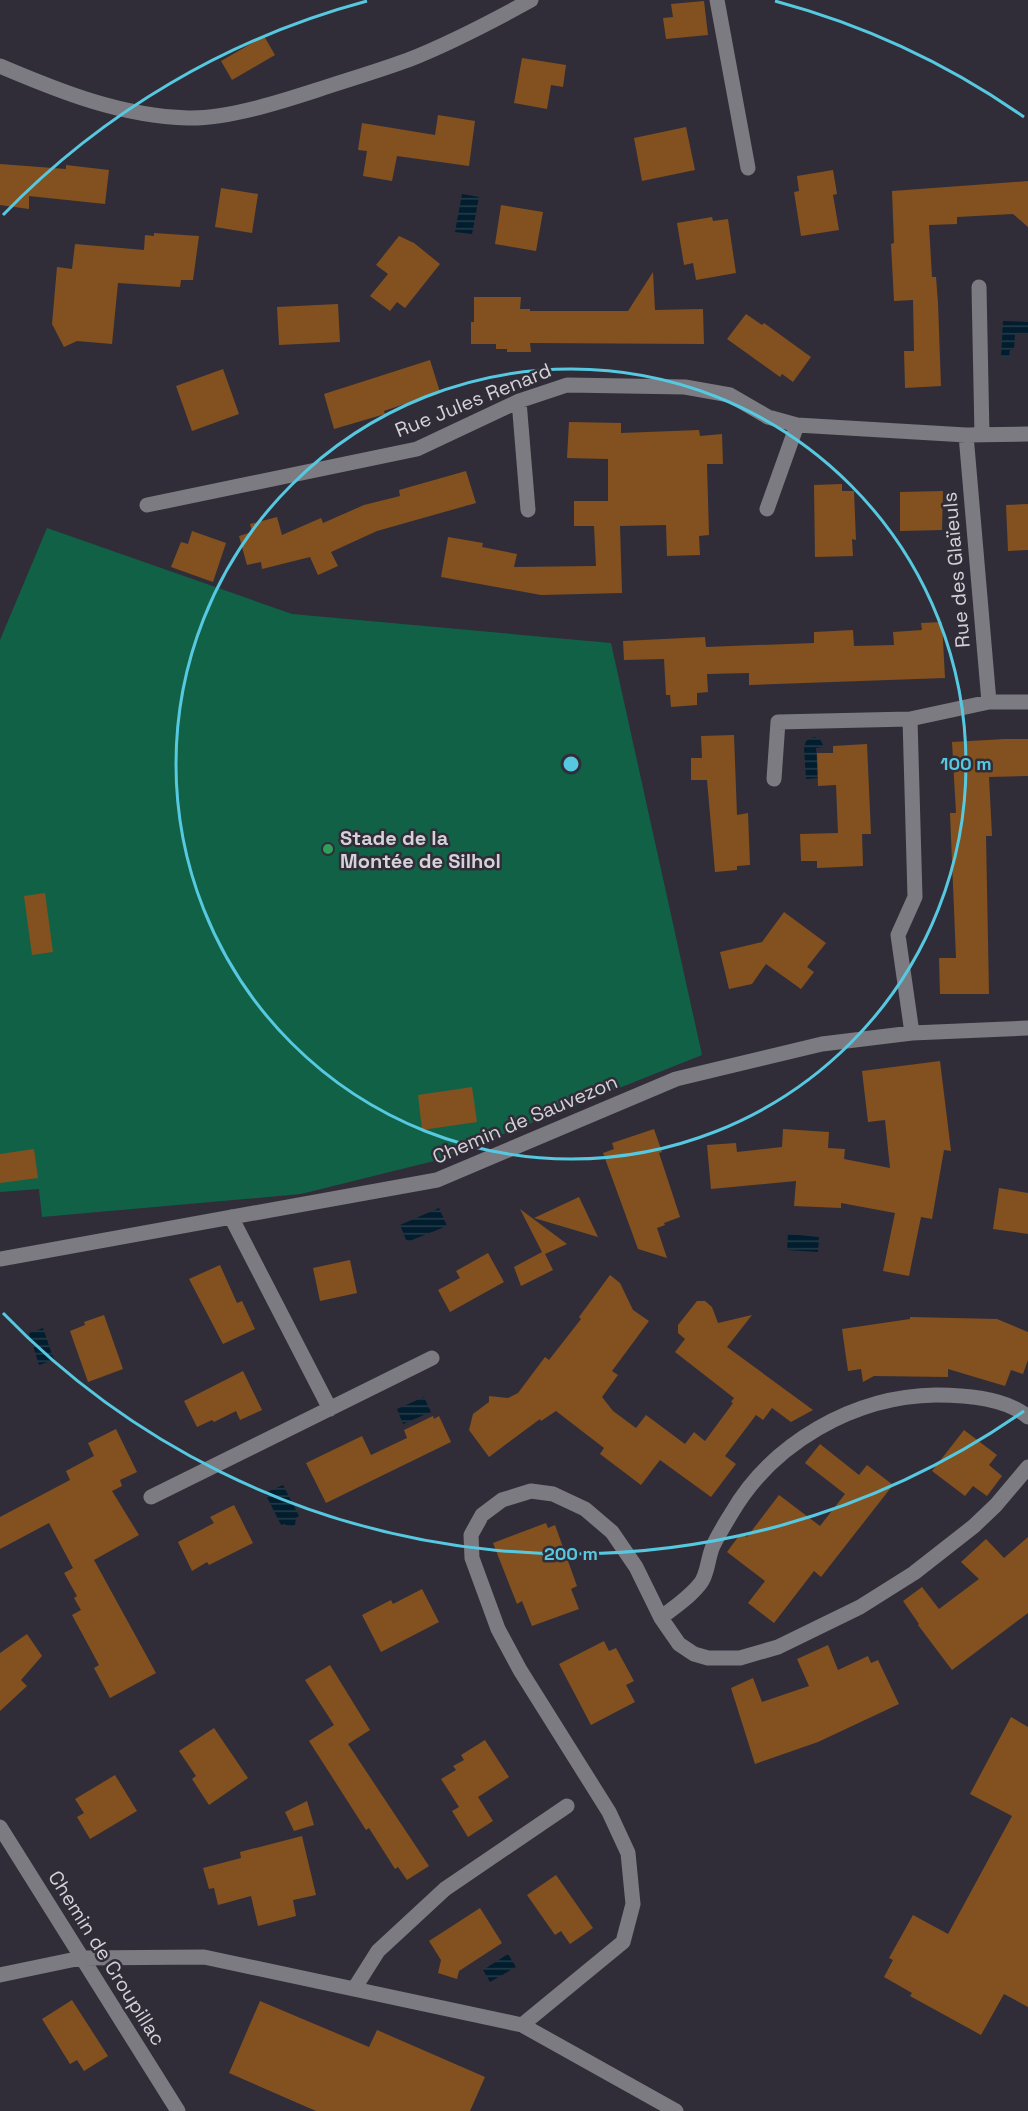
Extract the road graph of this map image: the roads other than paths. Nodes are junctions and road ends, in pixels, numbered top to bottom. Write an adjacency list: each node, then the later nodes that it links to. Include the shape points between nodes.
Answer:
1 (531, 0): 3 (street, via 474,31 407,60 241,112 189,118 118,110)
2 (717, 0): 4 (street)
3 (0, 66)
4 (748, 168)
5 (979, 287): 10 (street)
6 (519, 401): 7 (street, Rue Jules Renard, via 567,385 685,387 730,395 768,417); 11 (street, Rue Jules Renard, via 417,449); 13 (street)
7 (797, 425): 9 (street, Rue Jules Renard); 12 (street)
8 (1028, 434): 10 (street, Rue Jules Renard)
9 (966, 435): 10 (street, Rue Jules Renard); 14 (street, Rue des Glaïeuls)
10 (982, 435)
11 (147, 505)
12 (767, 509)
13 (528, 510)
14 (989, 702): 15 (street); 16 (street)
15 (1028, 702)
16 (910, 719): 17 (street, via 778,722); 19 (street, via 915,897 898,935)
17 (774, 779)
18 (1028, 1028): 19 (street, Chemin de Sauvezon)
19 (912, 1033): 20 (street, Chemin de Sauvezon, via 822,1044 676,1078 437,1180)
20 (231, 1217): 21 (street, Chemin de Sauvezon); 23 (street)
21 (0, 1259)
22 (432, 1358): 23 (street)
23 (330, 1409): 26 (street)
24 (1028, 1417): 27 (street, via 981,1398 951,1395 917,1396 877,1404 828,1422 784,1450 755,1479 713,1547 703,1580)
25 (1028, 1467): 27 (street, via 974,1526 914,1573 860,1607 778,1647 740,1658 708,1658 680,1644)
26 (151, 1497)
27 (662, 1618): 33 (street, via 612,1532 585,1509 553,1494 531,1491 502,1500 482,1515 471,1535 472,1558 498,1629 609,1812 628,1853 633,1904 623,1942)
28 (567, 1806): 32 (street, via 445,1889 378,1952)
29 (0, 1827): 30 (street, Chemin de Croupillac)
30 (81, 1958): 31 (street); 32 (street, via 204,1957); 34 (street, Chemin de Croupillac)
31 (0, 1975)
32 (354, 1989): 33 (street)
33 (522, 2025): 35 (street)
34 (178, 2111)
35 (676, 2111)

